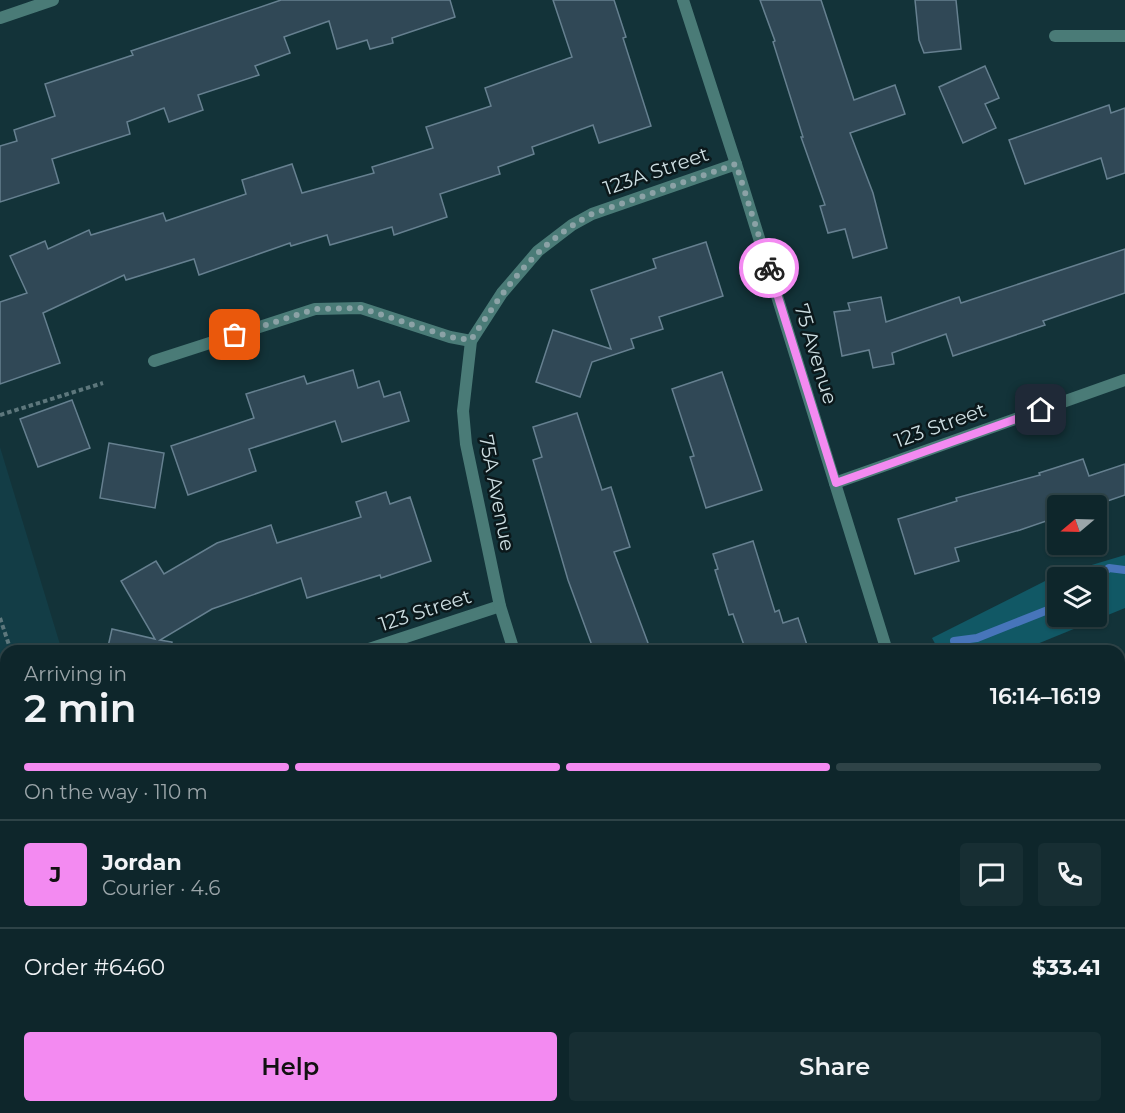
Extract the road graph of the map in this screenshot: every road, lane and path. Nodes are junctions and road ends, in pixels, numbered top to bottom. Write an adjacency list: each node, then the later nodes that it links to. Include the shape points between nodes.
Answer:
1 (53, 0): 3 (street)
2 (683, 0): 6 (street, 75 Avenue)
3 (0, 18)
4 (1055, 36): 5 (street)
5 (1125, 36)
6 (736, 164): 7 (street, 123A Street, via 592,214 572,225 538,251 502,293); 12 (street, 75 Avenue)
7 (471, 340): 8 (street, via 361,308 315,309); 13 (street, 75A Avenue, via 464,411 466,444)
8 (154, 361)
9 (1125, 380): 12 (street, 123 Street)
10 (103, 383): 11 (path)
11 (0, 415)
12 (836, 483): 18 (street, 75 Avenue)
13 (500, 606): 16 (street, 123 Street); 17 (street, 75A Avenue)
14 (0, 618): 15 (path)
15 (9, 645)
16 (381, 645)
17 (512, 645)
18 (885, 645)

